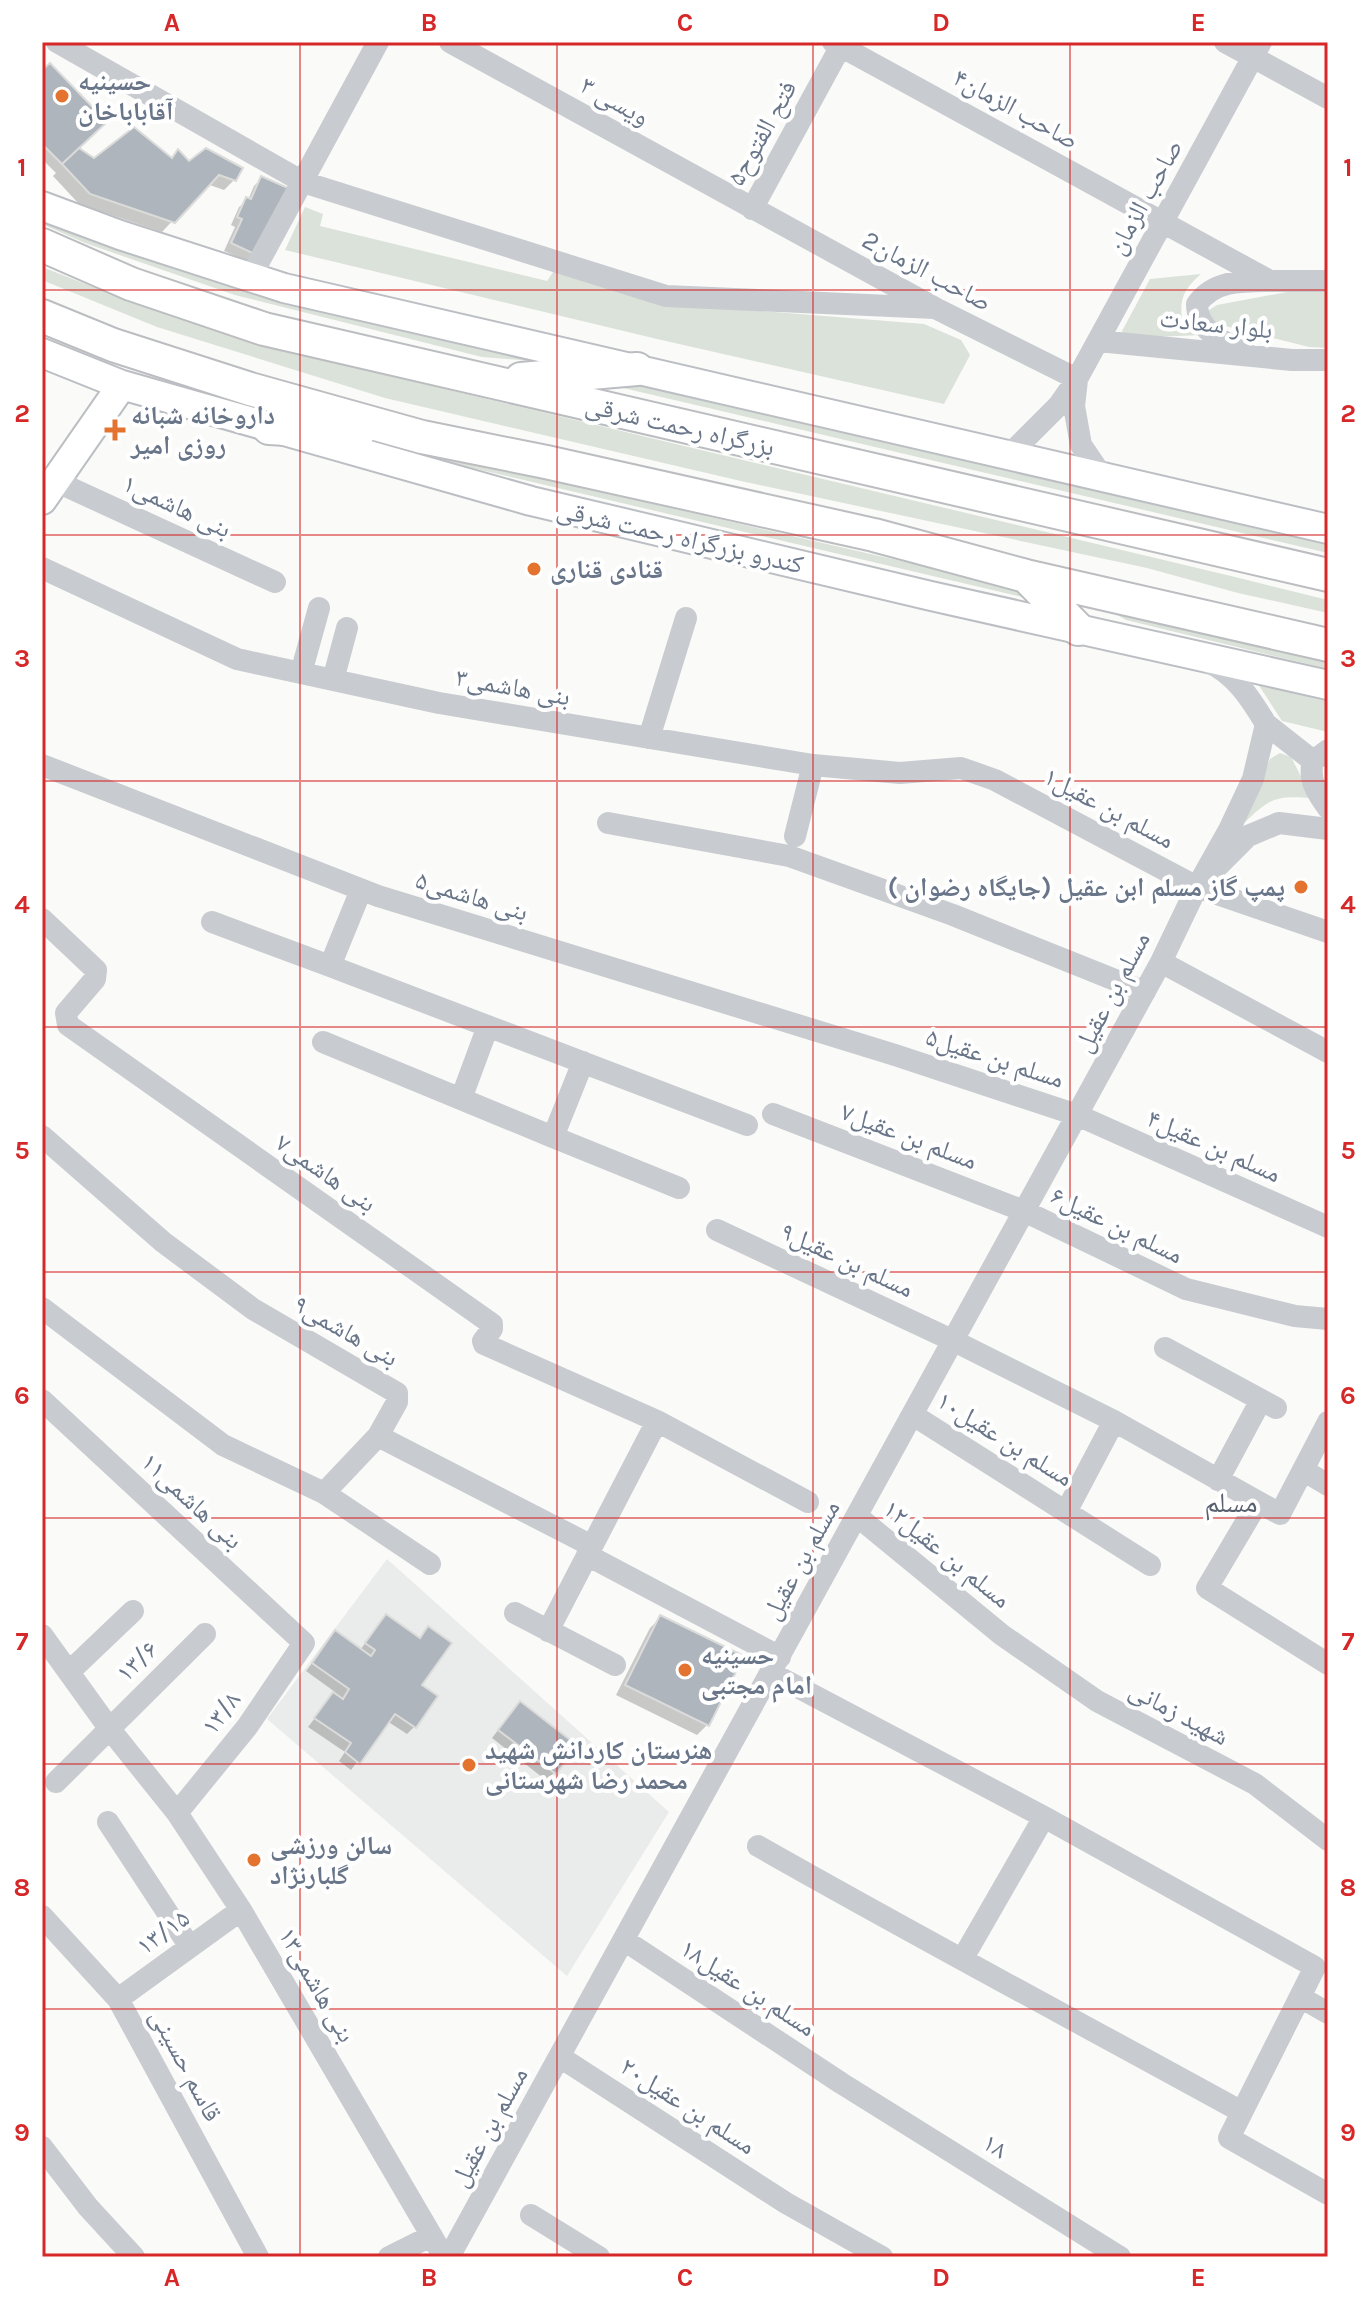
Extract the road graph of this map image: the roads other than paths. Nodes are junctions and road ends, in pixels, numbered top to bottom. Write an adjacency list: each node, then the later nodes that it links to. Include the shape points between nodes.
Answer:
1 (57, 42): 8 (street)
2 (378, 42): 8 (street)
3 (450, 42): 10 (street, ویسی ۳)
4 (1225, 42): 6 (street)
5 (839, 43): 10 (street, فتح الفتوح۵); 11 (street, صاحب الزمان۴)
6 (1257, 50): 7 (street); 11 (street, صاحب الزمان)
7 (1328, 98)
8 (303, 182): 13 (street); 16 (street, via 666,296)
9 (42, 206): 13 (main road)
10 (752, 209): 16 (street, 2صاحب الزمان)
11 (1163, 221): 14 (street, بلوار سعادت); 18 (street, صاحب الزمان)
12 (42, 245): 24 (highway, بزرگراه رحمت شرقی, via 131,284 264,329)
13 (250, 278): 22 (main road)
14 (1270, 281): 15 (street, بلوار سعادت); 20 (street, via 1214,288 1197,304 1197,314 1207,330 1232,346)
15 (1328, 281)
16 (935, 308): 23 (street, 2صاحب الزمان)
17 (42, 316): 27 (highway, via 235,384)
18 (1098, 341): 20 (street, بلوار سعادت); 23 (street, صاحب الزمان)
19 (42, 353): 25 (main road, کندرو بزرگراه رحمت شرقی)
20 (1292, 360): 21 (street, بلوار سعادت)
21 (1328, 360)
22 (637, 369): 24 (highway); 28 (main road)
23 (1077, 379): 28 (street, صاحب الزمان); 29 (street, via 1074,406 1081,445)
24 (489, 382): 33 (highway, بزرگراه رحمت شرقی)
25 (122, 385): 26 (main road, کندرو بزرگراه رحمت شرقی); 30 (main road)
26 (269, 428): 27 (highway); 39 (main road, کندرو بزرگراه رحمت شرقی, via 531,501)
27 (422, 437): 34 (highway, via 874,535)
28 (1009, 455): 29 (main road)
29 (1104, 479): 31 (main road)
30 (49, 490): 35 (street, بنی هاشمی۱)
31 (1328, 529)
32 (42, 568): 42 (street, بنی هاشمی۳, via 237,659)
33 (1328, 575)
34 (1026, 576): 39 (highway); 40 (highway)
35 (275, 582)
36 (319, 608): 42 (street)
37 (686, 618): 46 (street)
38 (347, 628): 43 (street)
39 (1078, 629): 41 (main road, کندرو بزرگراه رحمت شرقی)
40 (1328, 645)
41 (1186, 653): 44 (main road, کندرو بزرگراه رحمت شرقی); 45 (street, via 1222,668)
42 (301, 673): 43 (street, بنی هاشمی۳)
43 (333, 680): 46 (street, بنی هاشمی۳)
44 (1328, 685)
45 (1266, 724): 47 (street); 55 (street, مسلم بن عقیل, via 1253,779)
46 (649, 738): 49 (street, بنی هاشمی۳)
47 (1320, 755): 51 (street, via 1314,788)
48 (42, 765): 56 (street, بنی هاشمی۵)
49 (813, 765): 50 (street, بنی هاشمی۳, via 900,773 961,768); 54 (street)
50 (995, 780): 55 (street, مسلم بن عقیل۱)
51 (1328, 808)
52 (608, 823): 62 (street, via 789,856)
53 (1328, 829): 55 (street, via 1279,823 1248,836)
54 (795, 836)
55 (1197, 887): 59 (street, مسلم بن عقیل۱); 60 (street, مسلم بن عقیل)
56 (361, 890): 61 (street); 66 (street, بنی هاشمی۵)
57 (42, 919): 84 (street, بنی هاشمی۷, via 96,970 66,1013 68,1025 492,1324 484,1344)
58 (212, 922): 61 (street)
59 (1328, 932)
60 (1161, 962): 62 (street, مسلم بن عقیل); 65 (street)
61 (330, 966): 63 (street)
62 (1145, 992): 70 (street, مسلم بن عقیل)
63 (488, 1026): 67 (street); 68 (street)
64 (323, 1042): 68 (street)
65 (1328, 1052)
66 (895, 1055): 70 (street, مسلم بن عقیل۵)
67 (583, 1062): 71 (street); 73 (street)
68 (461, 1099): 73 (street)
69 (773, 1114): 75 (street, مسلم بن عقیل۷)
70 (1077, 1115): 75 (street, مسلم بن عقیل); 76 (street, مسلم بن عقیل۴)
71 (747, 1125)
72 (42, 1136): 87 (street, بنی هاشمی۹, via 163,1242 253,1309 397,1393)
73 (553, 1137): 74 (street)
74 (679, 1188)
75 (1024, 1211): 79 (street, مسلم بن عقیل۶, via 1186,1289); 80 (street, مسلم بن عقیل)
76 (1328, 1227)
77 (717, 1230): 80 (street, مسلم بن عقیل۹)
78 (42, 1308): 91 (street, via 223,1445)
79 (1328, 1319)
80 (954, 1341): 83 (street, مسلم بن عقیل); 85 (street, مسلم بن عقیل۹)
81 (1165, 1348): 89 (street, via 1268,1404)
82 (42, 1400): 105 (street, بنی هاشمی۱۱)
83 (913, 1415): 94 (street, مسلم بن عقیل۱۰); 95 (street, مسلم بن عقیل)
84 (657, 1421): 92 (street); 96 (street)
85 (1114, 1421): 89 (street, مسلم بن عقیل۹); 94 (street)
86 (1328, 1422): 88 (street)
87 (378, 1436): 91 (street); 96 (street)
88 (1303, 1470): 90 (street); 93 (street, via 1280,1514)
89 (1218, 1480): 93 (street, مسلم بن عقیل۹)
90 (1328, 1485)
91 (324, 1493): 97 (street)
92 (808, 1502)
93 (1258, 1502): 106 (street, via 1207,1588)
94 (1067, 1510): 98 (street, مسلم بن عقیل۱۰)
95 (857, 1516): 104 (street, مسلم بن عقیل۱۲); 108 (street, مسلم بن عقیل)
96 (590, 1551): 101 (street); 108 (street)
97 (430, 1564)
98 (1150, 1565)
99 (133, 1611): 109 (street)
100 (515, 1613): 101 (street)
101 (548, 1631): 107 (street)
102 (205, 1634): 110 (street, ۱۳/۶)
103 (42, 1635): 109 (street, بنی هاشمی۱۳)
104 (1002, 1635): 115 (street, شهید زمانی, via 1097,1701 1255,1784)
105 (304, 1643): 112 (street, ۱۳/۸, via 247,1727)
106 (1328, 1664)
107 (615, 1665)
108 (775, 1665): 113 (street); 119 (street, مسلم بن عقیل)
109 (69, 1672): 110 (street, بنی هاشمی۱۳)
110 (109, 1728): 111 (street, ۱۳/۶); 112 (street, بنی هاشمی۱۳)
111 (56, 1782)
112 (177, 1813): 117 (street, بنی هاشمی۱۳)
113 (1044, 1817): 121 (street); 122 (street, via 1315,1967)
114 (108, 1822): 120 (street)
115 (1328, 1840)
116 (758, 1846): 121 (street)
117 (241, 1910): 120 (street, ۱۳/۱۵); 131 (street, بنی هاشمی۱۳)
118 (42, 1916): 123 (street, قاسم حسینی)
119 (624, 1940): 125 (street, مسلم بن عقیل); 126 (street, مسلم بن عقیل۱۸)
120 (190, 1947): 123 (street, ۱۳/۱۵)
121 (963, 1958): 127 (street)
122 (1300, 1997): 124 (street); 127 (street)
123 (118, 1999): 133 (street, قاسم حسینی)
124 (1328, 2013)
125 (560, 2057): 135 (street, مسلم بن عقیل); 137 (street, مسلم بن عقیل۲۰, via 786,2203)
126 (841, 2083): 138 (street, ۱۸)
127 (1242, 2112): 129 (street, via 1229,2138)
128 (42, 2147): 132 (street)
129 (1328, 2194)
130 (531, 2215): 136 (street)
131 (431, 2236): 134 (street); 135 (street, بنی هاشمی۱۳)
132 (134, 2257)
133 (258, 2257)
134 (389, 2257)
135 (446, 2257)
136 (599, 2257)
137 (882, 2257)
138 (1120, 2257)

